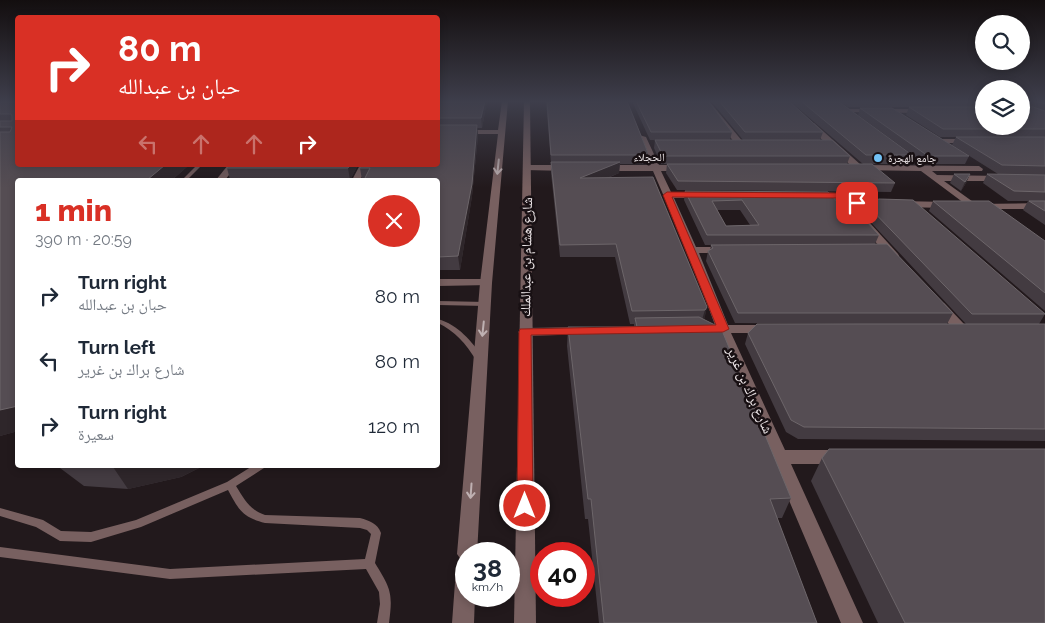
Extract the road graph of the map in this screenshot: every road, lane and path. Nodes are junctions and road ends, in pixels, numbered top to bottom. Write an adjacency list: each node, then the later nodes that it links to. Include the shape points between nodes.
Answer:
1 (527, 130): 18 (street, شارع هشام بن عبدالملك)
2 (640, 130): 21 (street, شارع براك بن غرير, via 649,144)
3 (729, 130): 9 (street)
4 (816, 130): 12 (street)
5 (440, 132): 6 (street)
6 (501, 132): 48 (street, one-way to 48)
7 (976, 141): 13 (street, via 933,138)
8 (731, 144): 9 (street)
9 (740, 144): 10 (street)
10 (749, 144)
11 (823, 144): 12 (street)
12 (832, 144): 24 (street)
13 (951, 150)
14 (907, 157): 25 (street)
15 (965, 159): 26 (street)
16 (198, 167): 27 (lane)
17 (231, 167): 28 (street)
18 (528, 168): 19 (street); 58 (street, شارع هشام بن عبدالملك)
19 (577, 168)
20 (596, 168): 21 (street, الحجلاء)
21 (654, 168): 22 (street, الحجلاء); 32 (street, شارع براك بن غرير)
22 (693, 168)
23 (849, 168): 24 (street)
24 (859, 168): 25 (street)
25 (923, 169): 26 (street); 29 (street)
26 (979, 169): 30 (street)
27 (186, 178)
28 (222, 178)
29 (935, 178): 30 (street); 37 (street)
30 (994, 178): 31 (street)
31 (1011, 179)
32 (667, 195): 33 (street); 44 (street, شارع براك بن غرير)
33 (714, 195)
34 (800, 195): 35 (street, via 838,196)
35 (845, 202): 36 (street); 43 (street)
36 (912, 204): 37 (street); 40 (street)
37 (972, 206): 38 (street)
38 (988, 206): 39 (street); 41 (street)
39 (1045, 206)
40 (927, 217)
41 (1003, 217)
42 (868, 249): 43 (street)
43 (888, 249): 46 (street)
44 (692, 250): 45 (street); 55 (street, شارع براك بن غرير)
45 (731, 250)
46 (901, 264)
47 (440, 283): 48 (street)
48 (486, 283): 51 (street)
49 (934, 299): 53 (street, via 965,328)
50 (440, 303): 51 (lane)
51 (486, 304): 59 (street, one-way to 59)
52 (440, 322): 59 (lane, via 465,338)
53 (941, 328)
54 (703, 329): 55 (street)
55 (723, 329): 56 (street); 60 (street, شارع براك بن غرير)
56 (782, 329)
57 (594, 331): 58 (street)
58 (525, 332): 71 (street, شارع هشام بن عبدالملك)
59 (480, 360): 65 (street, one-way to 65)
60 (780, 457): 61 (street); 72 (street, شارع براك بن غرير)
61 (858, 457)
62 (256, 468): 63 (lane)
63 (230, 485): 64 (lane, via 137,524 91,537 60,536 39,523); 67 (lane, via 245,511 255,517 370,526 376,533)
64 (0, 512)
65 (468, 542)
66 (0, 552): 67 (lane, via 170,574)
67 (369, 564): 69 (lane, via 387,595)
68 (464, 607): 70 (street)
69 (383, 623)
70 (463, 623)
71 (525, 623)
72 (852, 623)

